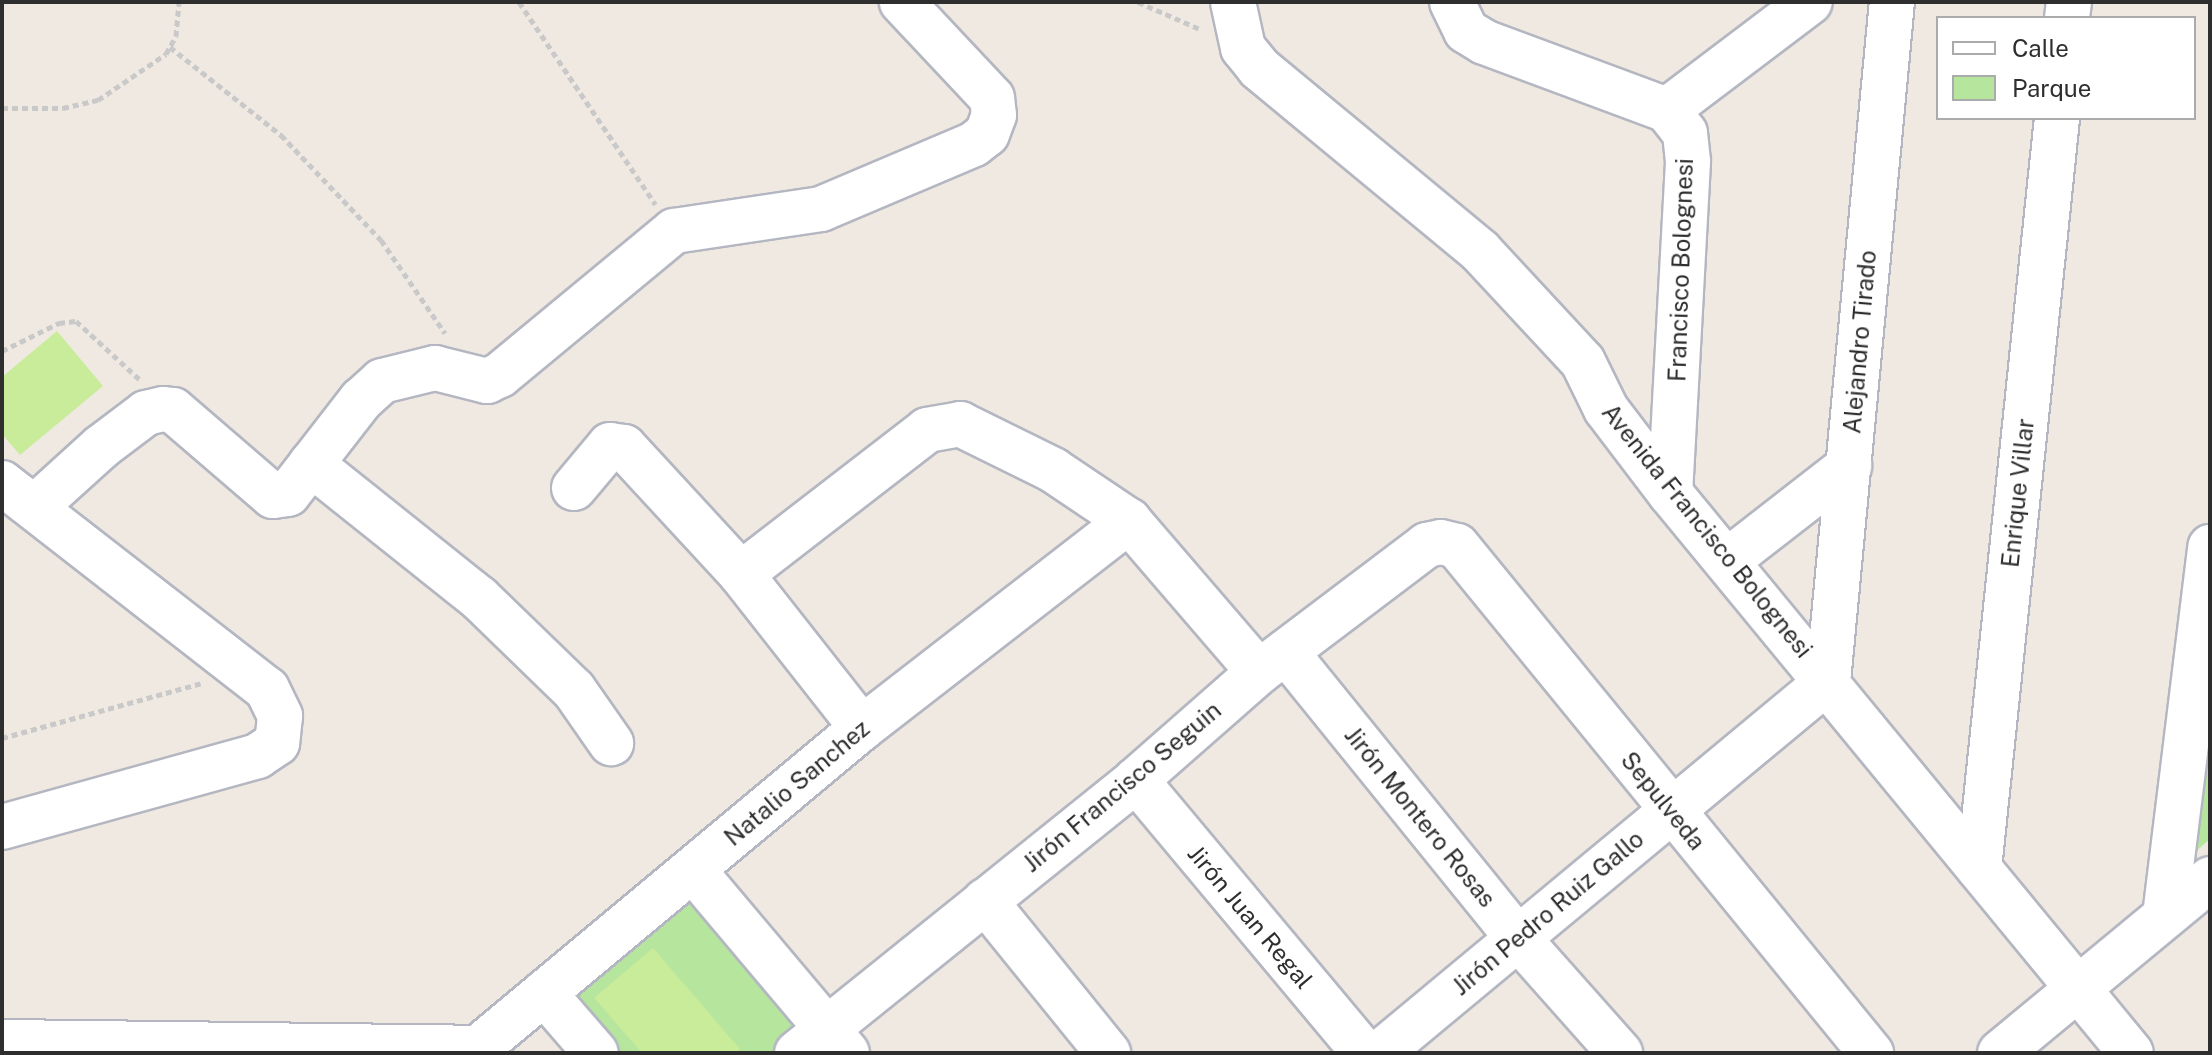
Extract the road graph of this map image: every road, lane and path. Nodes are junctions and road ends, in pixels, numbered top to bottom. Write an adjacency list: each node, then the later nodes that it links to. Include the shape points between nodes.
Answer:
1 (179, 2): 9 (path)
2 (519, 2): 14 (path)
3 (902, 2): 14 (street, via 992,98 994,115 987,134 938,162 821,209)
4 (1138, 2): 10 (path)
5 (1233, 2): 10 (street)
6 (1452, 2): 12 (street, via 1466,31 1484,42)
7 (1810, 2): 12 (street)
8 (1892, 2): 19 (street, Alejandro Tirado)
9 (170, 47): 11 (path, via 98,100 63,108); 16 (path, via 281,135 381,240 456,349)
10 (1243, 48): 21 (street, Avenida Francisco Bolognesi, via 1259,68 1508,278 1583,362 1606,409)
11 (2, 108)
12 (1667, 110): 21 (street, Francisco Bolognesi, via 1685,133 1688,162)
13 (2057, 120): 38 (street, Enrique Villar)
14 (674, 231): 16 (street, via 500,375 487,381)
15 (2, 351): 17 (path, via 59,323 76,321)
16 (451, 370): 18 (street, via 416,370 382,381)
17 (173, 410): 18 (street, via 273,496 288,494); 22 (street, via 146,413)
18 (311, 464): 34 (street, via 479,598 574,690)
19 (1849, 466): 26 (street); 31 (street, Alejandro Tirado)
20 (574, 488): 27 (street, via 610,445 624,447)
21 (1670, 493): 26 (street, Avenida Francisco Bolognesi)
22 (19, 495): 30 (street)
23 (1129, 521): 27 (street, Jirón Montero Rosas, via 981,431 943,425 927,430); 29 (street, Jirón Montero Rosas); 32 (street, Natalio Sanchez)
24 (1457, 546): 29 (street, Jirón Francisco Seguin, via 1427,545); 36 (street, Sepulveda)
25 (2210, 547): 28 (street)
26 (1727, 561): 31 (street, Avenida Francisco Bolognesi)
27 (741, 574): 32 (street)
28 (2206, 622): 42 (street)
29 (1272, 662): 35 (street, Jirón Francisco Seguin); 43 (street, Jirón Montero Rosas)
30 (244, 671): 33 (path); 37 (street, via 267,689 280,716 277,743 258,756)
31 (1828, 681): 36 (street, Jirón Pedro Ruiz Gallo); 38 (street, Avenida Francisco Bolognesi)
32 (862, 728): 39 (street, Natalio Sanchez)
33 (2, 738)
34 (611, 743)
35 (1136, 780): 41 (street, Jirón Francisco Seguin); 51 (street, Jirón Juan Regal)
36 (1671, 811): 43 (street, Jirón Pedro Ruiz Gallo); 54 (street, Sepulveda)
37 (2, 827)
38 (1979, 868): 44 (street, Avenida Francisco Bolognesi)
39 (693, 870): 45 (street, Natalio Sanchez); 46 (street)
40 (2210, 879): 42 (street)
41 (985, 901): 46 (street, Jirón Francisco Seguin); 50 (street)
42 (2165, 916): 44 (street)
43 (1518, 938): 52 (street, Jirón Pedro Ruiz Gallo); 53 (street, Jirón Montero Rosas)
44 (2078, 988): 55 (street); 56 (street, Avenida Francisco Bolognesi)
45 (544, 993): 48 (street, Natalio Sanchez); 49 (street)
46 (823, 1045)
47 (8, 1046): 48 (street)
48 (475, 1051)
49 (596, 1053)
50 (1108, 1053)
51 (1364, 1053)
52 (1380, 1053)
53 (1620, 1053)
54 (1871, 1053)
55 (2000, 1053)
56 (2131, 1053)

